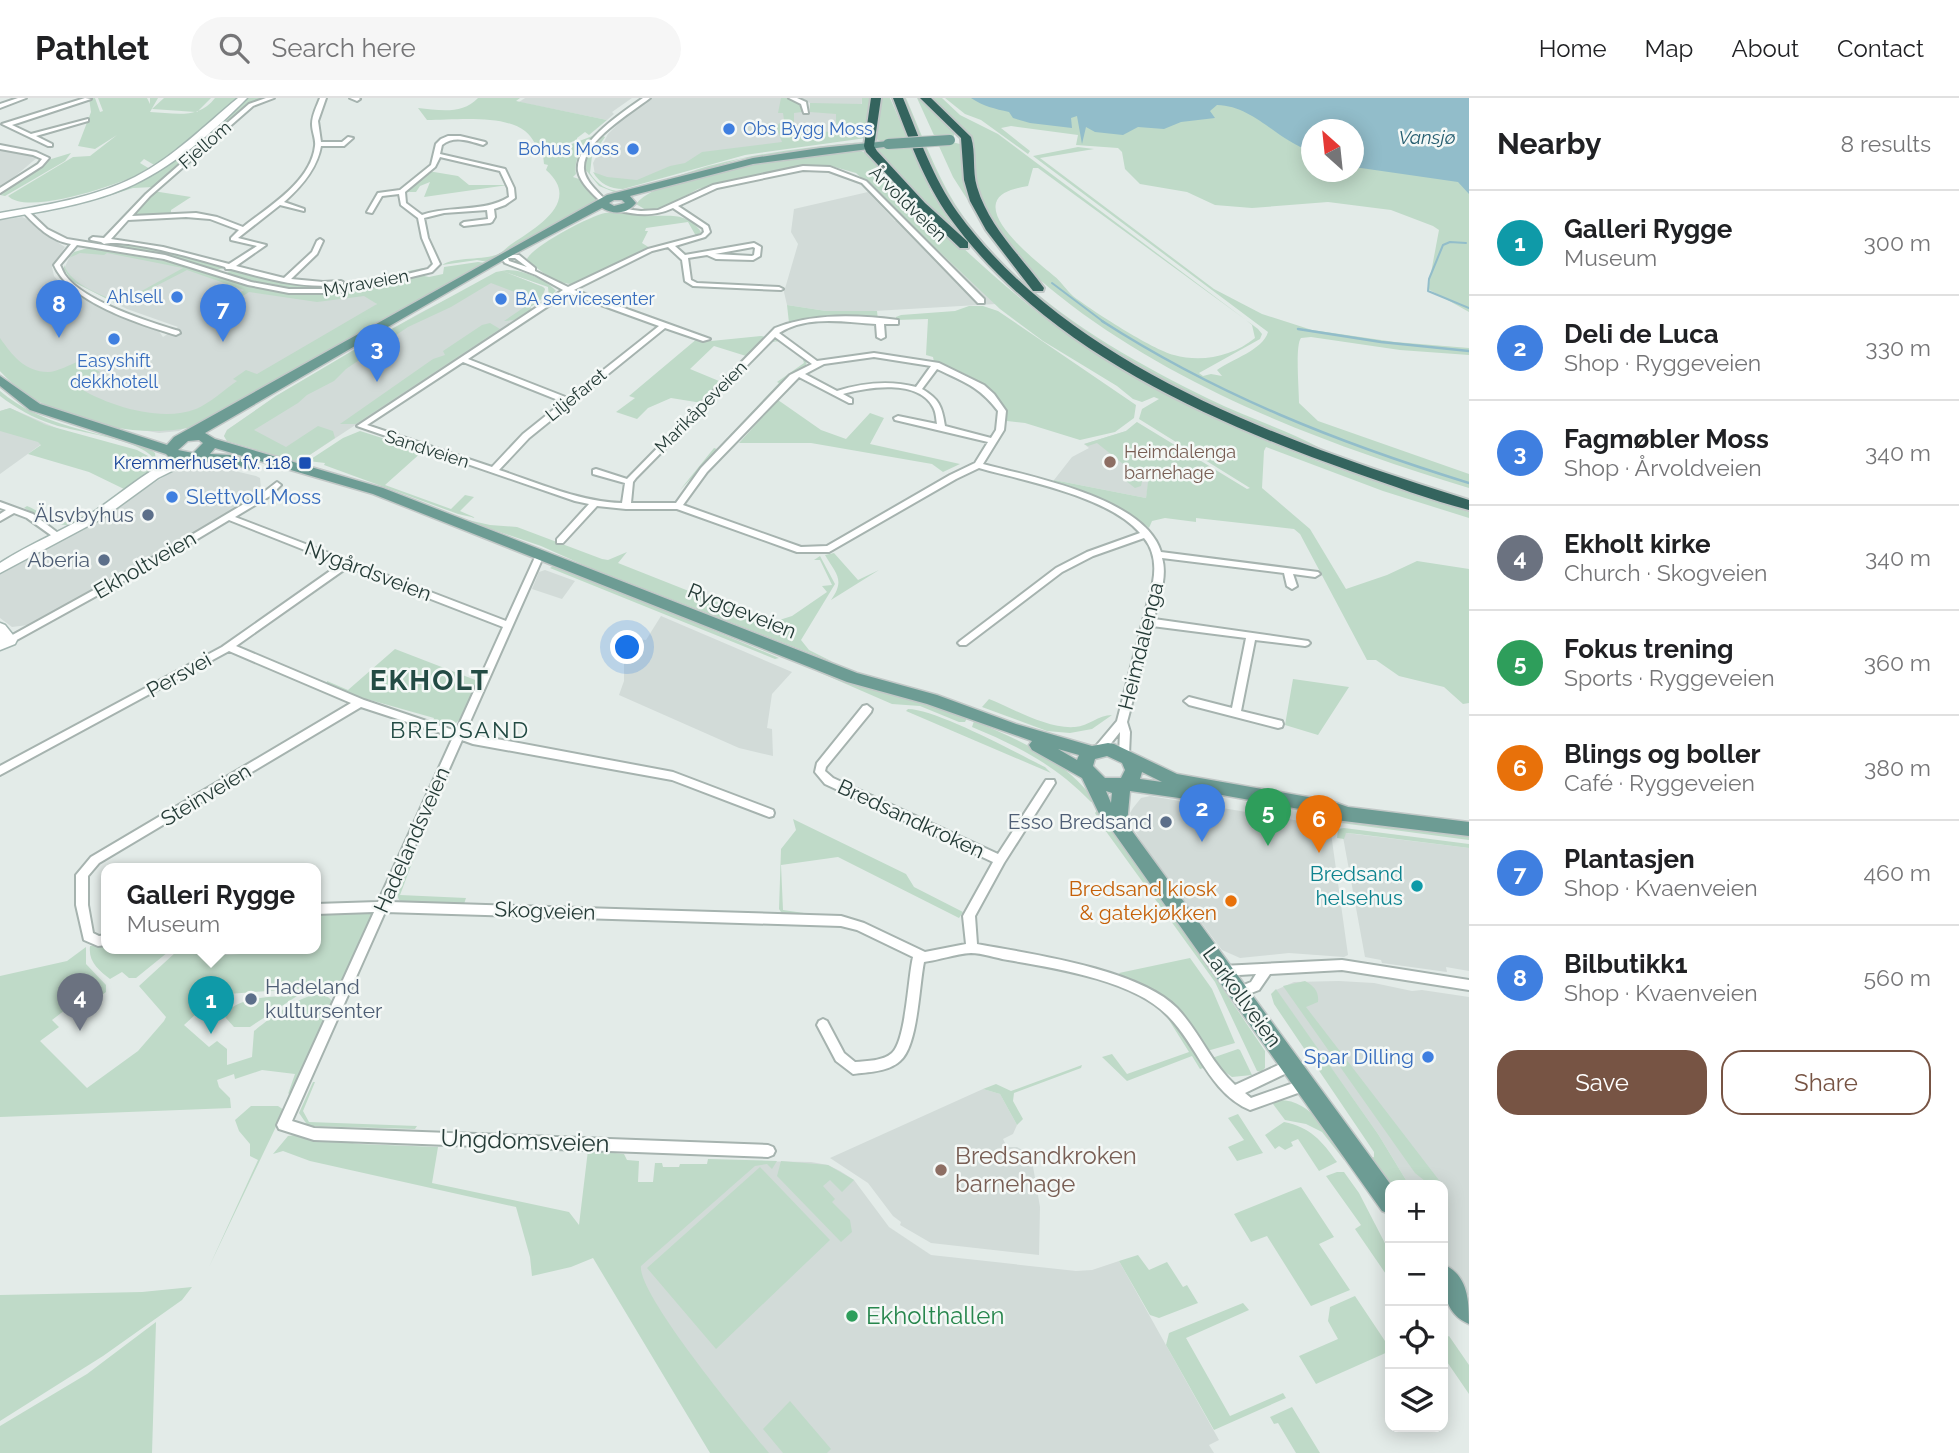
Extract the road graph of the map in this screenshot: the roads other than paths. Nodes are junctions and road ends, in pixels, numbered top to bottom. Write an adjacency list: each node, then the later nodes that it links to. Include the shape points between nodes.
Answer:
1 (23, 98): 12 (street)
2 (243, 98): 35 (street, via 140,178 103,194)
3 (271, 98): 44 (street, Fjellom, via 251,104)
4 (323, 98): 20 (street, via 315,122)
5 (647, 98): 26 (street, via 600,134 583,157 581,169)
6 (792, 98): 13 (street, via 804,103)
7 (876, 98): 22 (highway)
8 (898, 98): 64 (highway, via 924,163 954,216 982,251)
9 (911, 98): 25 (highway)
10 (925, 98): 18 (highway)
11 (88, 99): 15 (street)
12 (0, 106)
13 (806, 112)
14 (86, 120): 16 (street)
15 (3, 123): 16 (street)
16 (31, 136): 21 (street)
17 (350, 138): 20 (street, via 344,144)
18 (967, 139): 22 (main road, Årvoldveien, bridge); 64 (highway, via 969,176 978,206)
19 (483, 143): 24 (street, via 451,138 440,144)
20 (319, 144): 31 (street, via 302,183)
21 (50, 145)
22 (869, 146): 30 (main road, Årvoldveien, via 769,157 672,181); 64 (highway, via 921,205 1009,285)
23 (0, 147): 27 (street, via 46,158)
24 (438, 155): 28 (street); 32 (street, via 503,170 512,198)
25 (938, 162)
26 (593, 187): 30 (street); 33 (street)
27 (0, 191)
28 (402, 192): 39 (street, via 380,194); 43 (street, via 403,204)
29 (955, 192): 64 (highway)
30 (625, 200): 33 (main road); 33 (main road); 40 (street)
31 (281, 203): 36 (street); 47 (street)
32 (490, 206): 43 (street); 46 (street, via 490,221)
33 (609, 206): 40 (street, Årvoldveien); 56 (main road)
34 (675, 207): 37 (street, Årvoldveien); 42 (street); 65 (street, Årvoldveien, via 704,190 785,171 814,167 841,172 864,182)
35 (43, 209): 38 (street); 45 (street)
36 (302, 210)
37 (666, 211): 40 (street, Årvoldveien); 42 (street, Årvoldveien)
38 (26, 212): 41 (street); 45 (street, Myraveien)
39 (370, 212)
40 (647, 213)
41 (0, 216)
42 (690, 216): 52 (street, via 707,232)
43 (421, 217): 57 (street)
44 (126, 218): 47 (street, via 200,215); 49 (street, Fjellom)
45 (38, 223): 51 (street, Myraveien, via 55,238)
46 (464, 224)
47 (243, 229): 58 (street, via 233,239 263,245)
48 (66, 235): 49 (street, Myraveien)
49 (106, 240): 53 (street, Fjellom); 58 (street, Myraveien, via 167,249)
50 (320, 241): 61 (street, Myraveien, via 315,253)
51 (75, 243): 53 (street, Myraveien); 69 (street, via 57,265 66,282 127,315)
52 (669, 244): 55 (street); 63 (street)
53 (99, 247): 59 (street, Myraveien, via 165,257)
54 (708, 253): 54 (street, via 744,246 758,247 758,255 752,258); 55 (street)
55 (684, 257): 62 (street, via 688,281 695,285)
56 (509, 258): 60 (street); 60 (street); 85 (main road); 86 (main road, via 290,384 243,413)
57 (438, 264): 59 (street, Myraveien, via 430,271 392,280 316,292 265,288); 61 (street, Myraveien, via 343,283)
58 (230, 267): 59 (street); 61 (street, Myraveien)
59 (220, 273)
60 (538, 274): 63 (street)
61 (286, 280)
62 (779, 289)
63 (568, 290): 68 (street); 73 (street)
64 (1031, 290): 96 (highway, via 1135,356 1207,394 1364,460); 99 (highway, via 1111,354 1222,414 1340,463)
65 (981, 301)
66 (880, 322): 67 (street, Marikåpeveien); 70 (street, Marikåpeveien, via 813,320 788,325); 71 (street)
67 (895, 322)
68 (664, 325): 72 (street); 80 (street, Liljefaret)
69 (176, 333)
70 (775, 334): 74 (street); 94 (street, Marikåpeveien)
71 (881, 337)
72 (706, 339)
73 (462, 359): 80 (street); 91 (street, Sandveien, via 361,426)
74 (816, 364): 75 (street, via 874,355); 76 (street)
75 (936, 365): 78 (street); 87 (street, via 973,381 997,402 1002,419)
76 (799, 373): 79 (street); 101 (street, via 704,470)
77 (0, 380): 84 (main road, via 35,407)
78 (918, 389): 79 (street, via 870,384); 83 (street, via 938,405)
79 (836, 394): 81 (street)
80 (568, 401): 91 (street, Liljefaret)
81 (849, 401)
82 (898, 418): 83 (street)
83 (941, 427): 87 (street)
84 (124, 434): 85 (main road); 88 (main road)
85 (186, 437): 86 (main road, Ryggeveien, via 202,436); 88 (main road, via 172,446)
86 (210, 441): 89 (main road, via 207,450); 105 (main road, Ryggeveien, via 367,487)
87 (994, 441): 90 (street)
88 (171, 452): 89 (main road, Ryggeveien); 93 (street)
89 (192, 457): 93 (street); 105 (main road, Ryggeveien, via 230,459)
90 (978, 465): 101 (street, via 839,545 821,550 800,550); 106 (street, Heimdalenga, via 1105,504 1126,515)
91 (494, 471): 97 (street)
92 (596, 472): 94 (street)
93 (154, 475): 107 (street, via 98,515)
94 (629, 482): 100 (street)
95 (277, 485): 103 (street, Ekholtveien)
96 (1469, 494)
97 (595, 503): 100 (street); 108 (street)
98 (0, 505): 102 (street)
99 (1469, 505)
100 (626, 506): 101 (street)
101 (678, 506)
102 (14, 509): 104 (street); 107 (street)
103 (228, 517): 111 (street, Nygårdsveien); 120 (street, Ekholtveien)
104 (0, 518)
105 (458, 524): 109 (main road, Ryggeveien)
106 (1145, 534): 110 (street, Heimdalenga); 121 (street, via 1059,570)
107 (58, 536): 112 (street)
108 (559, 541)
109 (540, 555): 117 (street, Hadelandsveien); 130 (main road, Ryggeveien, via 800,659 954,706)
110 (1158, 555): 113 (street); 116 (street, Heimdalenga, via 1160,567)
111 (347, 563): 117 (street, Nygårdsveien); 123 (street, Persvei)
112 (0, 569)
113 (1288, 571): 114 (street); 115 (street)
114 (1315, 574)
115 (1292, 586)
116 (1149, 622): 119 (street); 128 (street, Heimdalenga)
117 (508, 625): 131 (street, Hadelandsveien)
118 (0, 628): 120 (street, Ekholtveien)
119 (1251, 636): 122 (street); 127 (street)
120 (5, 643)
121 (963, 643)
122 (1305, 643)
123 (229, 647): 125 (street); 134 (street, Persvei)
124 (1189, 701): 127 (street)
125 (360, 703): 131 (street); 145 (street, Steinveien, via 95,860 82,875 82,905 88,936)
126 (867, 709): 142 (street, Bredsandkroken, via 821,766 822,775)
127 (1236, 712): 129 (street)
128 (1122, 722): 132 (street, Heimdalenga); 133 (street, Heimdalenga)
129 (1278, 724)
130 (1012, 729): 132 (main road, Ryggeveien); 135 (main road, Ryggeveien)
131 (459, 735): 138 (street, via 673,776); 143 (street, Hadelandsveien)
132 (1096, 750): 133 (main road); 135 (main road, via 1084,761)
133 (1126, 757): 137 (main road, via 1134,773); 139 (main road, via 1174,780)
134 (0, 771)
135 (1088, 775): 137 (main road, via 1105,786); 140 (main road, Larkollveien)
136 (1050, 783): 142 (street, Bredsandkroken)
137 (1124, 785): 139 (main road); 140 (main road)
138 (769, 813)
139 (1343, 813): 141 (main road)
140 (1118, 825): 148 (main road, Larkollveien)
141 (1469, 829)
142 (1000, 860): 146 (street, Bredsandkroken, via 969,916)
143 (383, 907): 144 (street, Skogveien); 147 (street, Skogveien, via 851,923); 156 (street, Hadelandsveien)
144 (321, 909)
145 (101, 941)
146 (972, 948): 147 (street, via 936,957); 155 (street, via 1145,990 1171,1010)
147 (919, 955): 152 (street, via 907,1033 898,1056 882,1064 853,1068 840,1057)
148 (1222, 971): 149 (street); 151 (main road, Larkollveien)
149 (1265, 971): 150 (street, via 1342,965); 151 (street, via 1255,986)
150 (1469, 985)
151 (1238, 992): 153 (main road, Larkollveien)
152 (823, 1025)
153 (1291, 1065): 154 (main road, Larkollveien); 155 (street, via 1248,1084)
154 (1305, 1085): 155 (street, via 1250,1104); 158 (main road, Larkollveien)
155 (1238, 1097)
156 (284, 1125): 157 (street, Ungdomsveien, via 326,1134)
157 (768, 1151)
158 (1385, 1196)
159 (1448, 1283): 160 (main road)
160 (1469, 1312)

